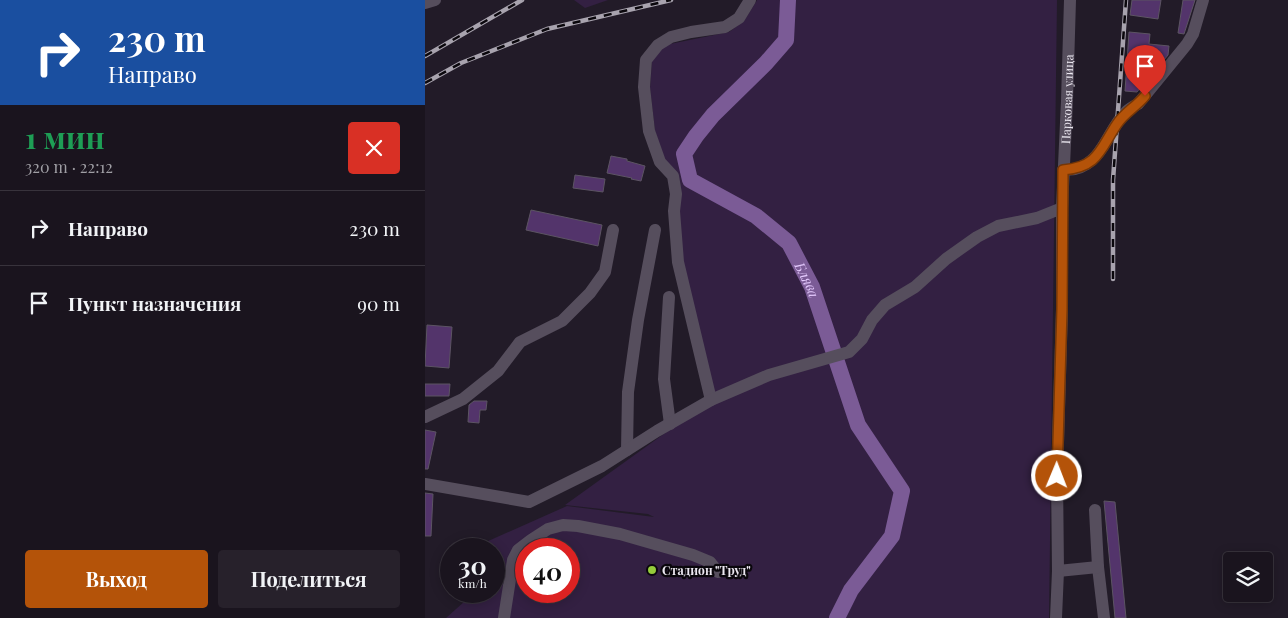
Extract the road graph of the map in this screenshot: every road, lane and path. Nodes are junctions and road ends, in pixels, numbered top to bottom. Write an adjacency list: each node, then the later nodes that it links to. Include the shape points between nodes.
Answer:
1 (435, 0): 5 (street)
2 (750, 0): 11 (street, via 739,18 725,27 671,37 646,60 644,87 649,131 660,162 673,176 677,262)
3 (1070, 0): 6 (street, Парковая улица)
4 (1203, 0): 6 (street, via 1187,44 1145,96 1128,110 1092,161 1077,169)
5 (425, 3)
6 (1063, 170): 7 (street, Парковая улица)
7 (1062, 208): 11 (street, via 1037,218 998,226 977,237 915,287 885,305 849,352 769,375); 18 (street, Парковая улица)
8 (613, 230): 12 (street, via 605,272 590,293 562,321 520,342 498,371 463,399)
9 (655, 230): 14 (street, via 628,392)
10 (669, 297): 13 (street, via 664,379)
11 (711, 400): 13 (street)
12 (425, 416)
13 (669, 424): 14 (street)
14 (627, 450): 15 (street, via 529,502)
15 (425, 484)
16 (1095, 510): 17 (street)
17 (1098, 567): 18 (street); 22 (street)
18 (1058, 571): 21 (street, Парковая улица)
19 (718, 572): 20 (street, via 710,562 693,555 620,534 563,525 548,529 518,550 513,560)
20 (504, 618)
21 (1056, 618)
22 (1105, 618)

